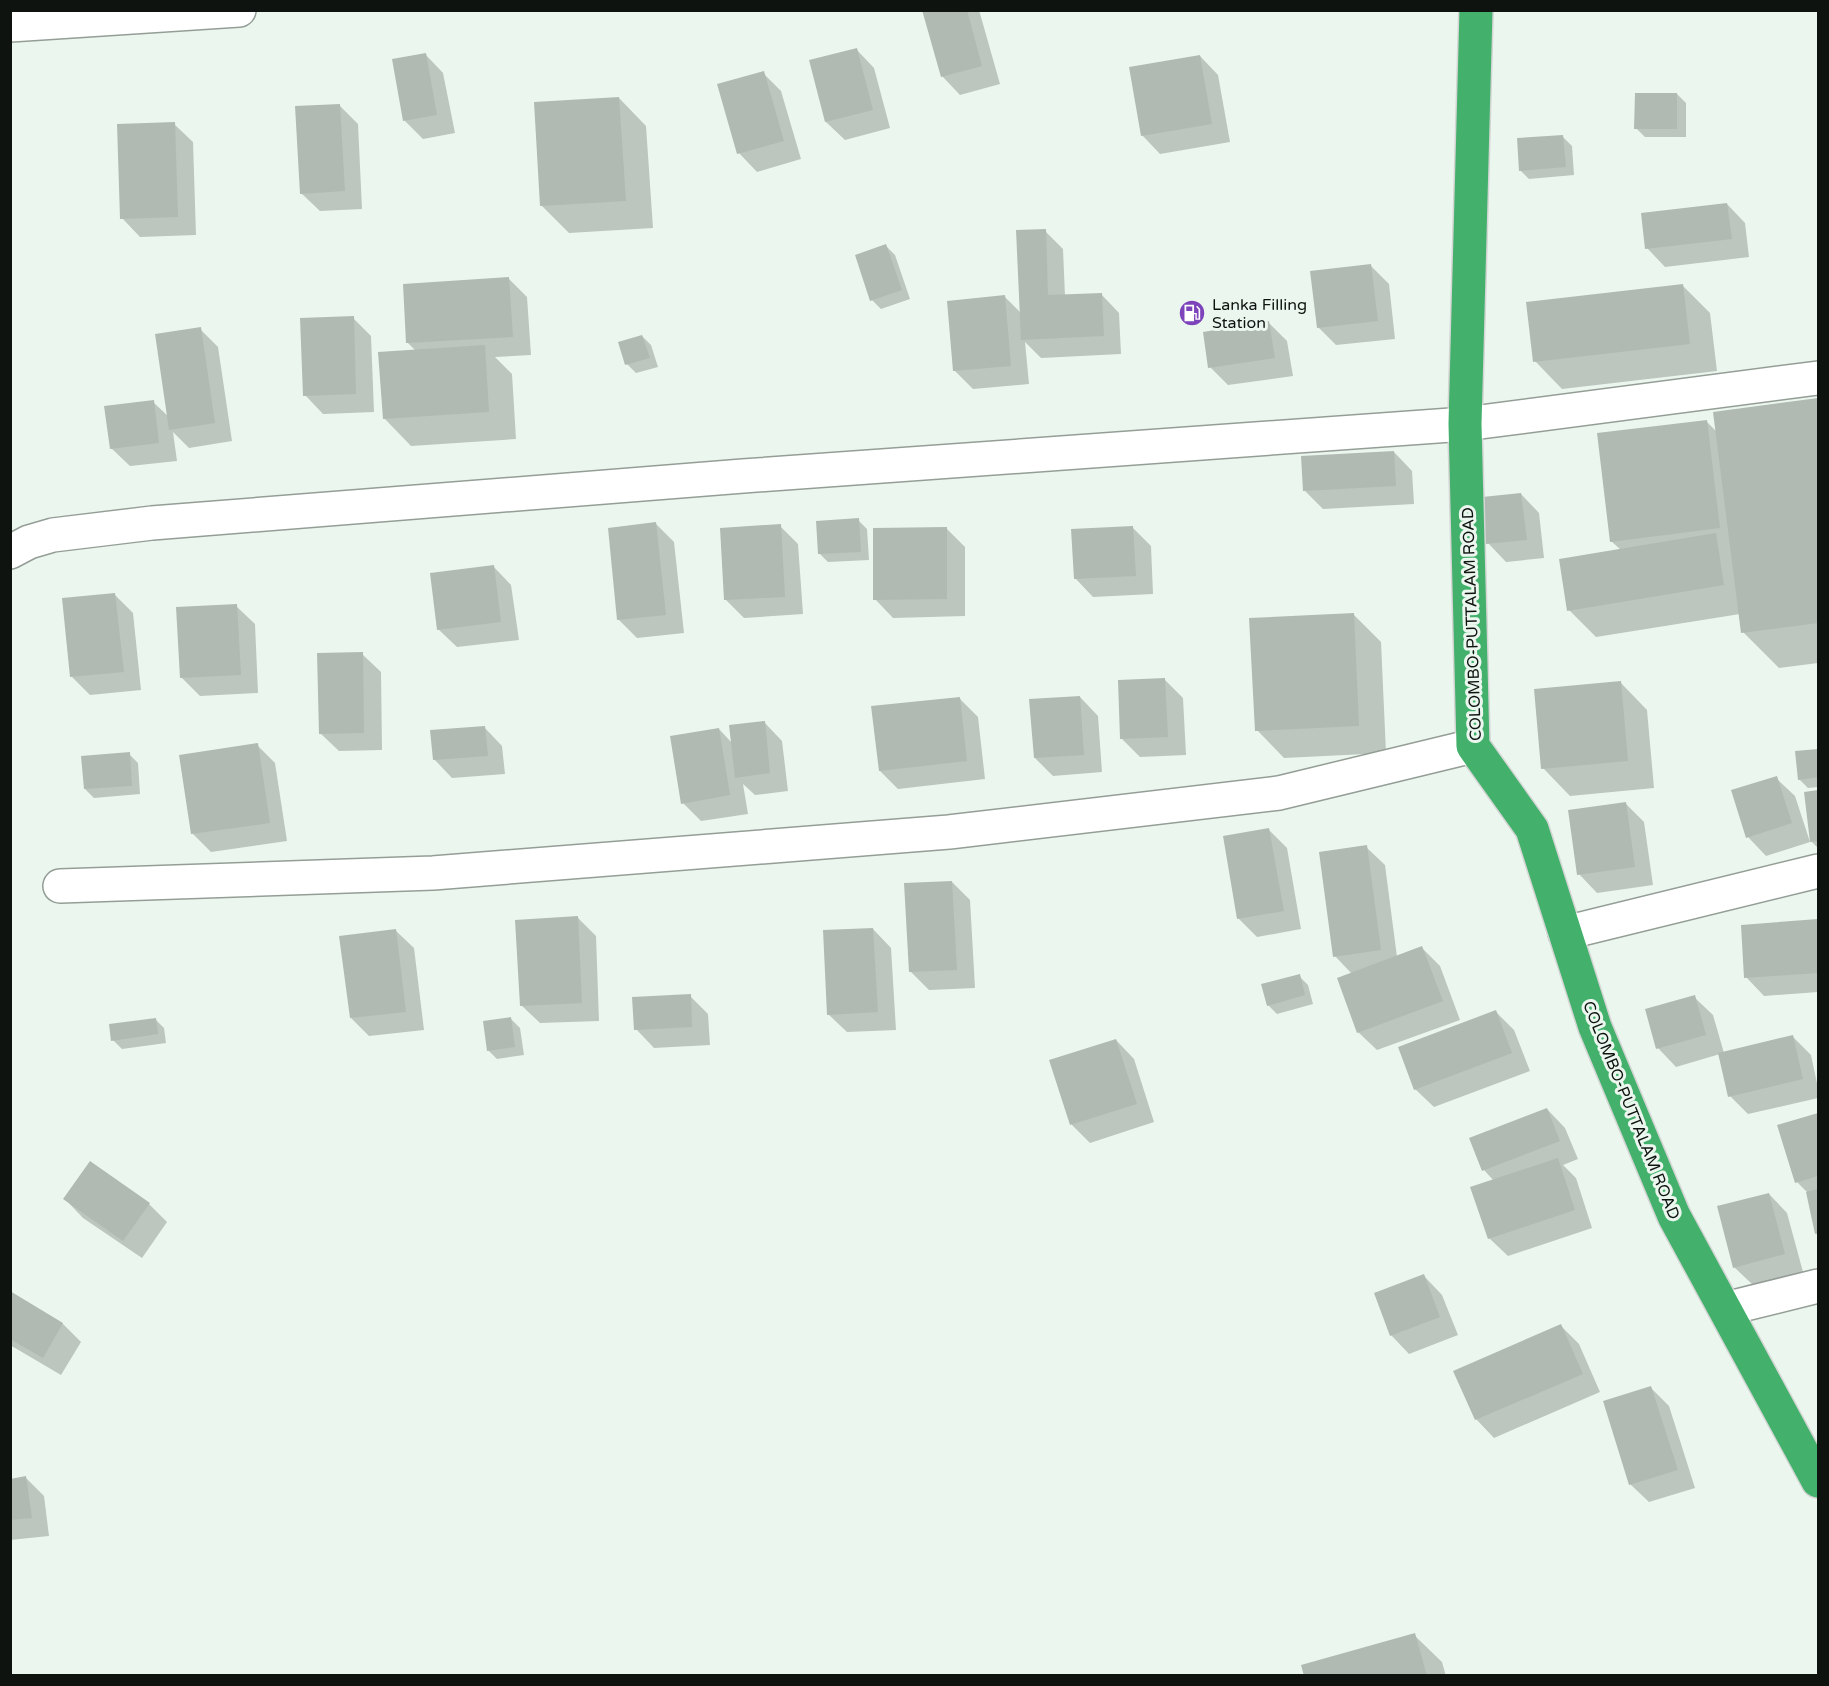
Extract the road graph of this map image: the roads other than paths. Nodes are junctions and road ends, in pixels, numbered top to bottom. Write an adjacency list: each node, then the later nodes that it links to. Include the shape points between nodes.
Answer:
1 (239, 10): 3 (street)
2 (1476, 10): 5 (highway, COLOMBO-PUTTALAM ROAD)
3 (10, 25)
4 (1818, 378): 5 (street)
5 (1465, 424): 6 (street, via 152,523 53,535); 7 (highway, COLOMBO-PUTTALAM ROAD)
6 (10, 552)
7 (1473, 746): 9 (street, via 1279,794 949,832 433,873); 10 (highway, COLOMBO-PUTTALAM ROAD, via 1533,829)
8 (1818, 871): 10 (street)
9 (60, 886)
10 (1565, 933): 12 (highway, COLOMBO-PUTTALAM ROAD, via 1594,1027 1674,1216)
11 (1818, 1286): 12 (street)
12 (1725, 1309): 13 (highway, COLOMBO-PUTTALAM ROAD)
13 (1818, 1481)

